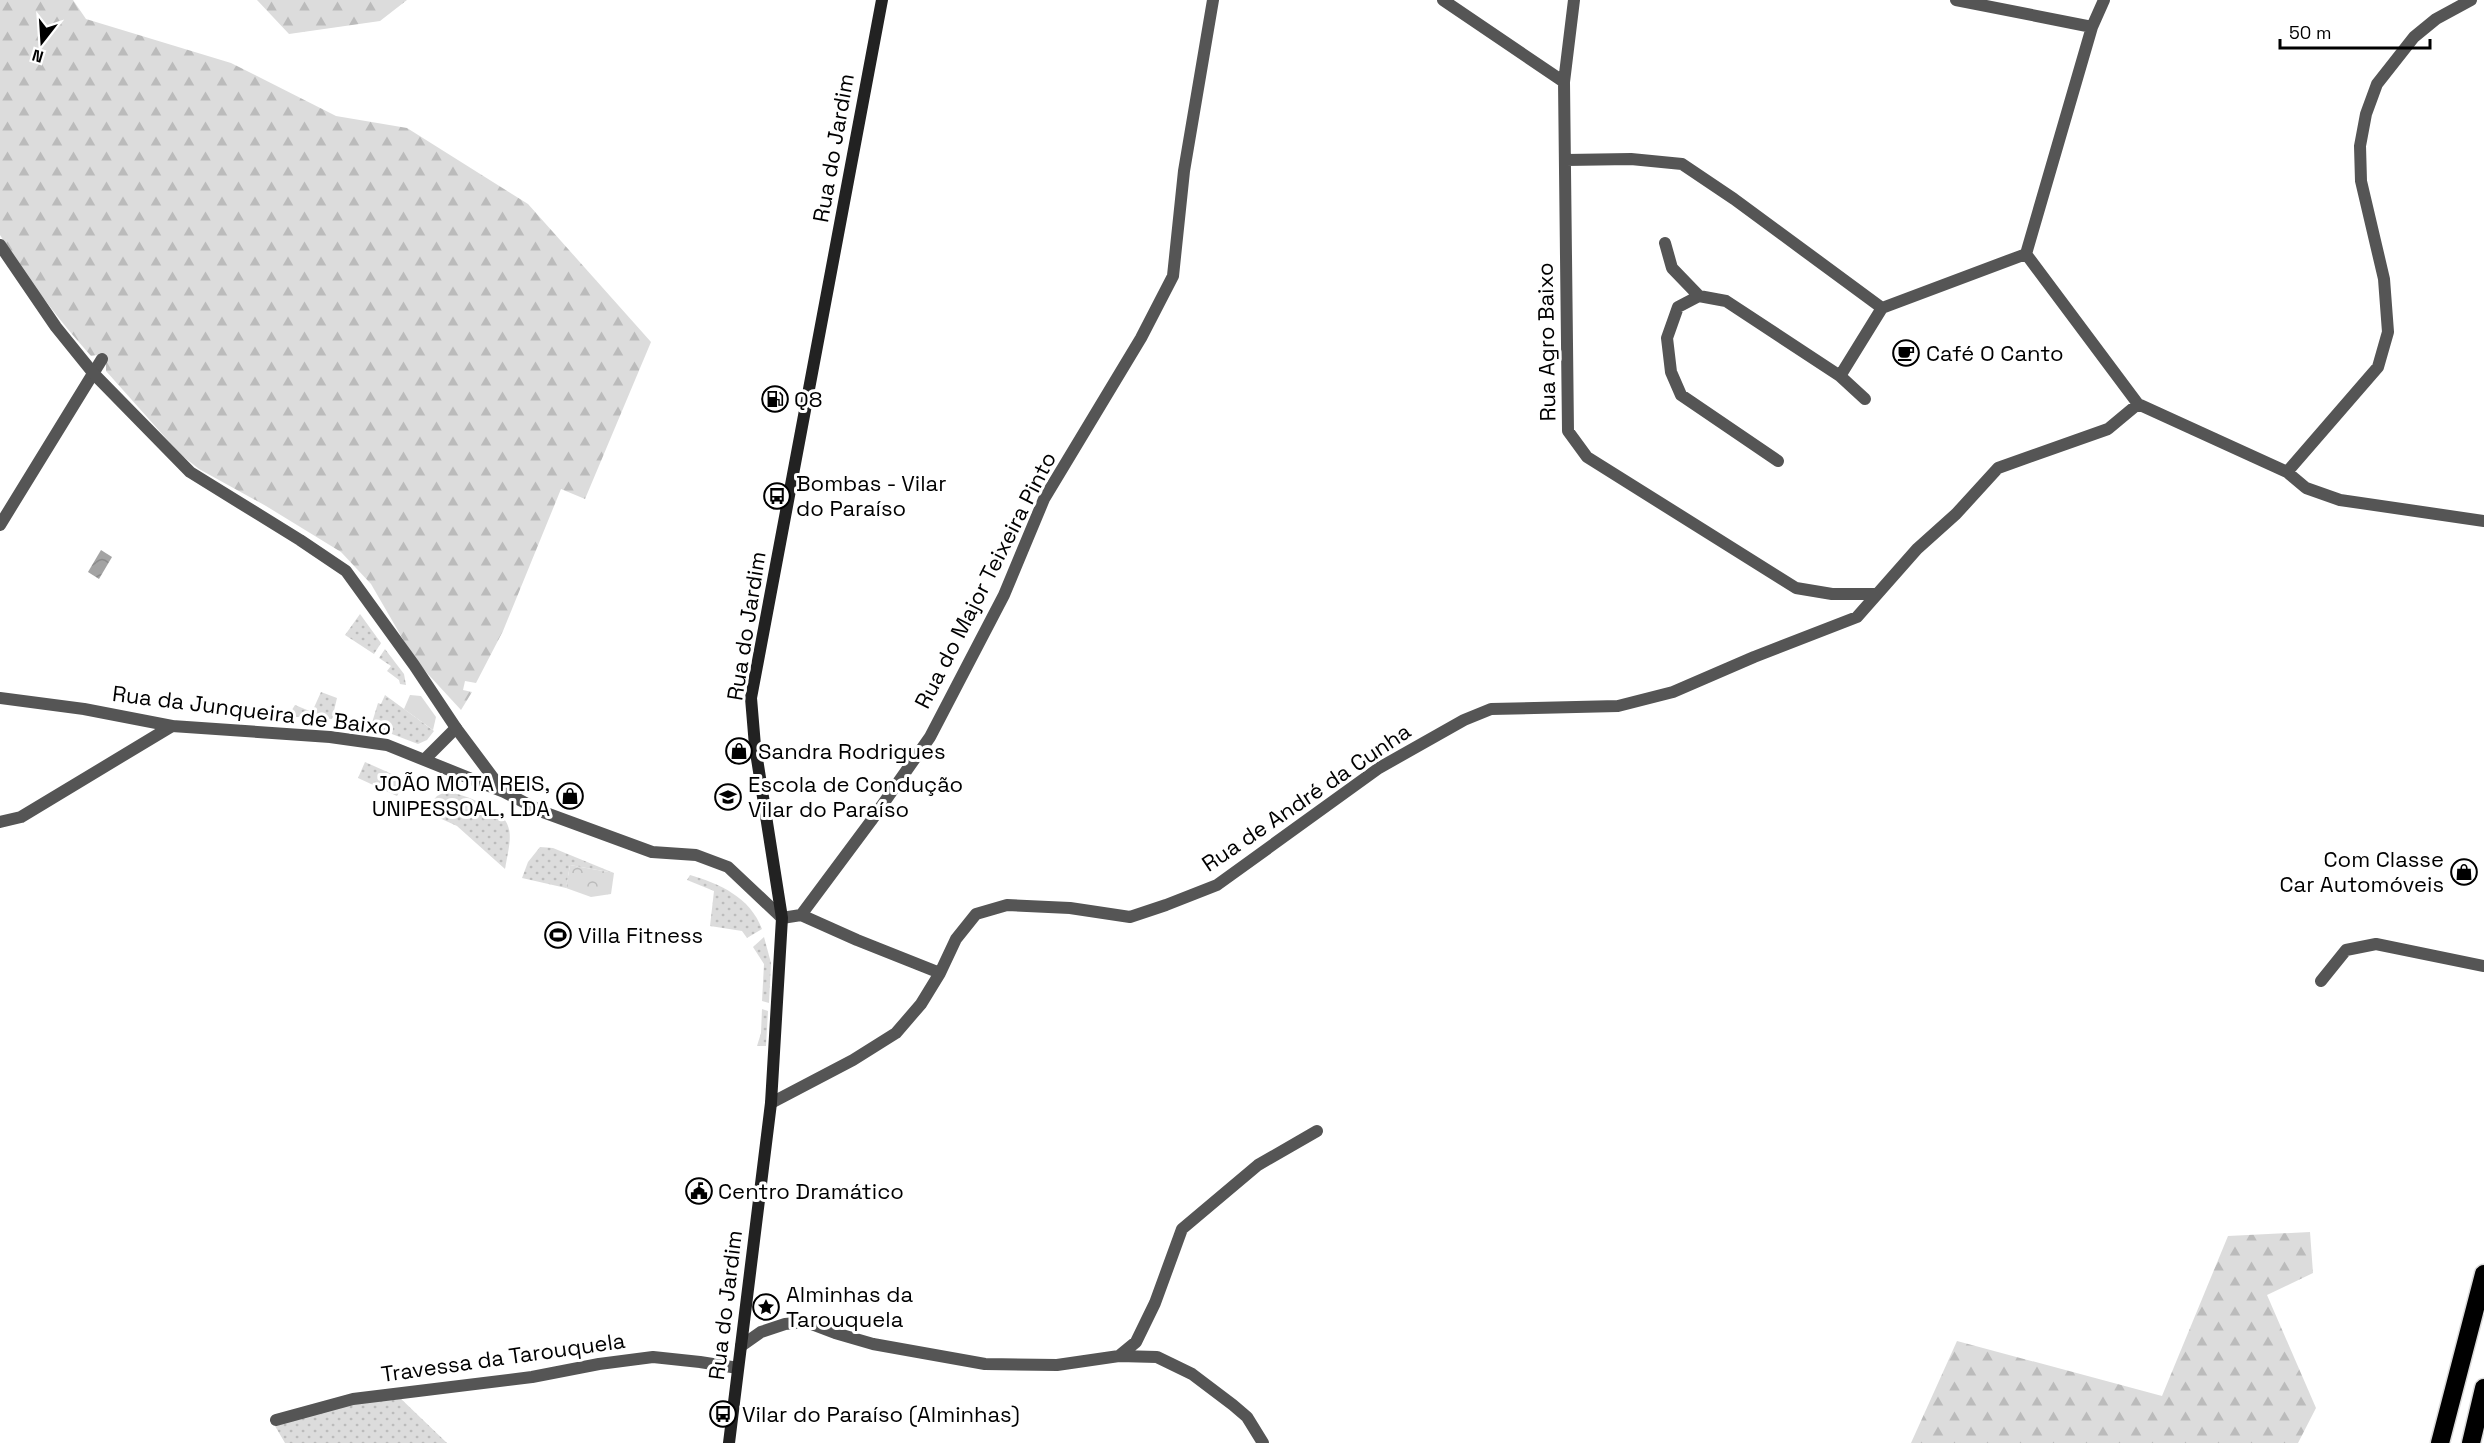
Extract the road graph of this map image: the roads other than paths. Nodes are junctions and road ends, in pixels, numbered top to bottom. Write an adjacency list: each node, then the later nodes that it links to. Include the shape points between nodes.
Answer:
1 (882, 0): 33 (main road, Rua do Jardim, via 751,698)
2 (1213, 0): 32 (street, Rua do Major Teixeira Pinto, via 1184,171 1173,276 1141,338 1044,499 1004,595 930,737)
3 (1443, 0): 9 (street)
4 (1574, 0): 9 (street, Rua Agro Baixo)
5 (1956, 0): 8 (street)
6 (2104, 0): 8 (street)
7 (2471, 0): 22 (street, via 2436,19 2414,37 2377,84 2360,146 2361,180 2384,279 2388,332 2378,367)
8 (2092, 27): 13 (street)
9 (1564, 82): 10 (street, Rua Agro Baixo)
10 (1566, 160): 15 (street, via 1631,159 1682,164); 25 (street, Rua Agro Baixo, via 1568,431 1587,457 1796,588 1832,594)
11 (1665, 243): 14 (street, via 1672,268)
12 (0, 244): 17 (street, via 56,327)
13 (2026, 254): 15 (street); 20 (street)
14 (1699, 296): 18 (street, via 1726,301); 21 (street, via 1678,307 1667,338 1671,372 1681,395)
15 (1882, 308): 18 (street)
16 (102, 358): 17 (street)
17 (94, 374): 24 (street); 28 (street, via 190,472 346,571)
18 (1840, 376): 19 (street)
19 (1864, 399)
20 (2138, 404): 22 (street); 25 (street, Rua de André da Cunha, via 2108,429 1998,468)
21 (1778, 461)
22 (2287, 472): 23 (street, via 2306,488 2340,500)
23 (2484, 521)
24 (0, 525)
25 (1877, 594): 35 (street, Rua de André da Cunha, via 1857,617 1673,692 1618,706 1491,709 1464,720 1379,768 1217,885 1166,905 1130,917 1071,908 1007,905 976,914 956,939)
26 (0, 698): 27 (street, Rua da Junqueira de Baixo)
27 (172, 726): 29 (street, Rua da Junqueira de Baixo, via 330,737 387,745); 31 (street, via 21,817)
28 (456, 728): 29 (street); 30 (street)
29 (425, 759): 30 (street, Rua da Junqueira de Baixo)
30 (504, 792): 33 (street, Rua da Junqueira de Baixo, via 543,812 652,852 696,855 728,867)
31 (0, 822)
32 (801, 915): 33 (street); 35 (street)
33 (782, 918): 37 (main road, Rua do Jardim)
34 (2484, 966): 36 (street, via 2376,944 2346,950)
35 (940, 973): 37 (street, Rua de André da Cunha, via 921,1004 896,1033)
36 (2321, 981)
37 (771, 1103): 40 (main road, Rua do Jardim)
38 (1317, 1131): 41 (street, via 1258,1165 1182,1229 1136,1342)
39 (2484, 1274): 48 (highway)
40 (741, 1346): 41 (street, via 761,1332 806,1322 873,1344 985,1364 1057,1365); 42 (main road, Rua do Jardim)
41 (1119, 1356): 47 (street, via 1157,1357 1192,1374 1247,1417)
42 (738, 1368): 45 (street, Travessa da Tarouquela, via 653,1358 609,1362 532,1377 353,1399); 46 (main road, Rua do Jardim)
43 (2484, 1388): 44 (highway)
44 (2481, 1410): 49 (highway)
45 (276, 1420)
46 (729, 1443)
47 (1263, 1443)
48 (2440, 1443)
49 (2471, 1443)

